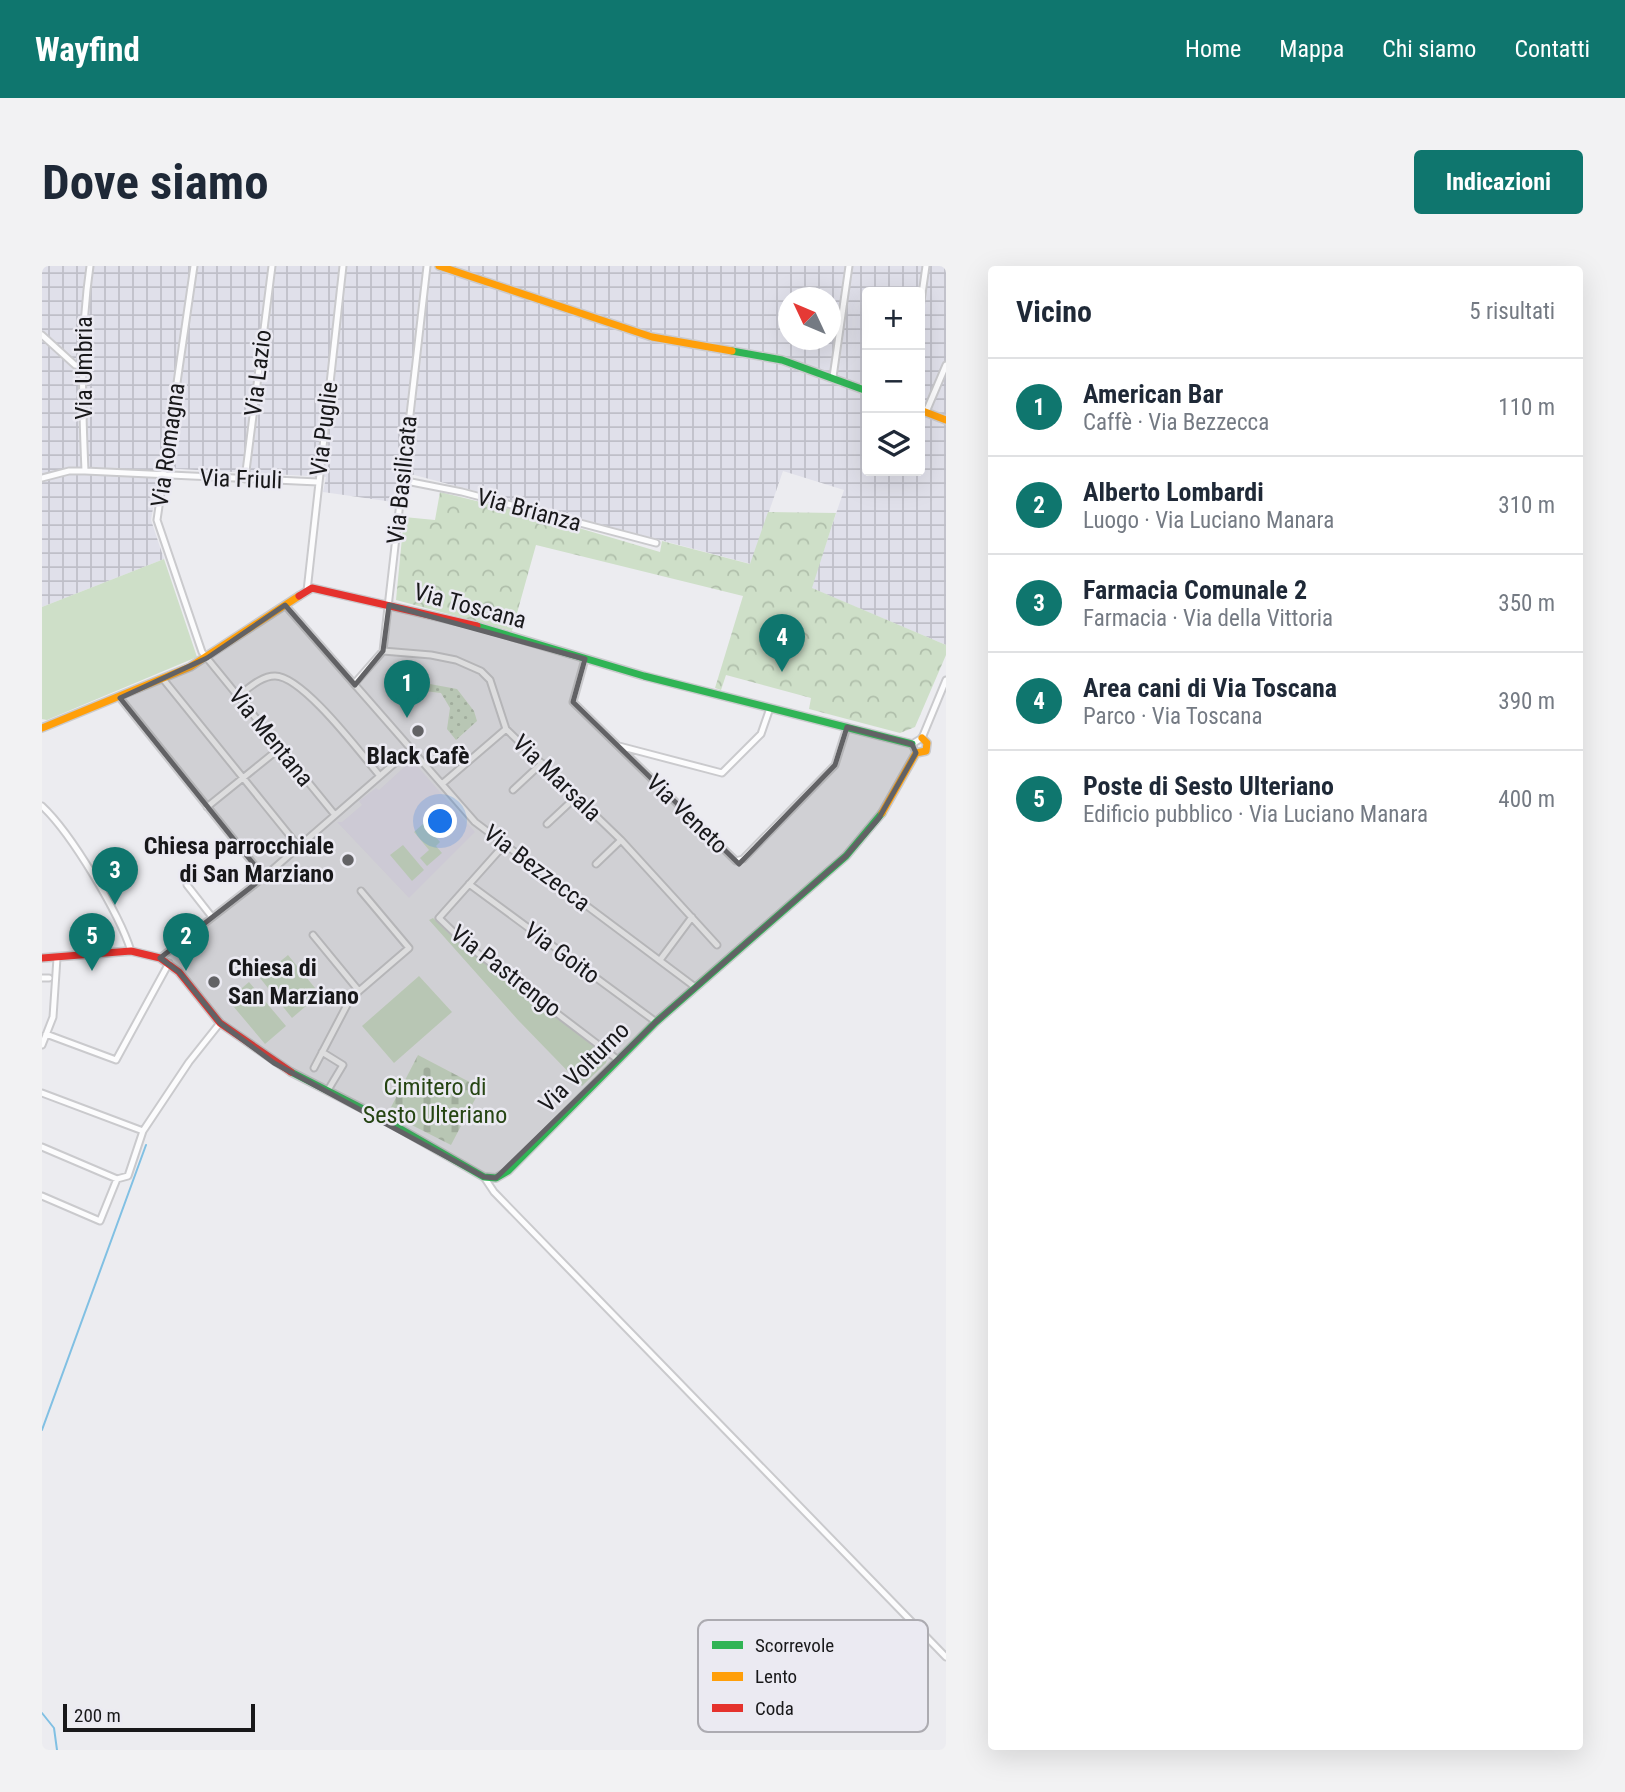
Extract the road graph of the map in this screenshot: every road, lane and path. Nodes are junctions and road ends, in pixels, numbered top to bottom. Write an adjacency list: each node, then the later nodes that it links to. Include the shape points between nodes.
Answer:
1 (89, 266): 12 (street, Via Umbria)
2 (194, 266): 19 (street, Via Romagna)
3 (272, 266): 21 (street, Via Lazio)
4 (343, 266): 23 (street, Via Puglie)
5 (427, 266): 22 (street, Via Basilicata)
6 (439, 266): 13 (street, via 652,337 782,360)
7 (849, 266): 13 (street)
8 (926, 266): 9 (street)
9 (923, 287)
10 (42, 335): 12 (street)
11 (946, 365): 15 (street)
12 (81, 366): 18 (street, Via Umbria)
13 (833, 377): 14 (street)
14 (862, 389)
15 (925, 407)
16 (925, 412): 17 (street)
17 (946, 420)
18 (85, 471): 19 (street, Via Friuli); 20 (street, Via Friuli)
19 (163, 477): 21 (street, Via Friuli); 29 (street, Via Romagna, via 157,520)
20 (42, 478)
21 (245, 479): 23 (street, Via Friuli)
22 (401, 480): 24 (street, Via Brianza); 27 (street, Via Basilicata)
23 (318, 482): 25 (street, Via Puglie)
24 (656, 543)
25 (307, 591): 26 (street); 27 (street, Via Toscana, via 312,588)
26 (285, 605): 29 (street); 33 (street, Via Bezzecca)
27 (389, 605): 28 (street, Via Basilicata); 30 (street, Via Toscana)
28 (383, 651): 33 (street); 39 (street, Via Marsala, via 456,660 481,671 490,680)
29 (206, 658): 31 (street); 34 (street, Via Mentana)
30 (586, 659): 36 (street, Via Toscana); 42 (street, Via Veneto, via 573,702)
31 (163, 679): 35 (street); 48 (street)
32 (946, 680): 40 (street, Via Volturno)
33 (354, 684): 44 (street, Via Bezzecca)
34 (238, 696): 43 (street, Via Mentana); 47 (street, via 263,678 278,676 299,685)
35 (120, 698): 38 (street); 53 (street)
36 (771, 708): 37 (street, Via Toscana); 42 (street, via 761,734 723,773)
37 (847, 727): 41 (street, Via Toscana); 42 (street, Via Veneto, via 835,765 739,862)
38 (42, 728)
39 (506, 729): 46 (street, Via Marsala); 49 (street)
40 (922, 738): 41 (street); 45 (street, Via Volturno, via 927,748)
41 (912, 744): 45 (street)
42 (617, 746)
43 (280, 748): 48 (street); 54 (street, Via Mentana)
44 (411, 749): 47 (street); 49 (street, Via Bezzecca)
45 (916, 753): 74 (street, Via Volturno, via 879,818 846,856)
46 (541, 763): 50 (street); 51 (street, Via Marsala)
47 (380, 776): 54 (street)
48 (242, 779): 53 (street); 58 (street)
49 (442, 784): 57 (street, Via Bezzecca, via 475,822)
50 (513, 790)
51 (576, 797): 55 (street); 56 (street, Via Marsala)
52 (42, 806): 68 (street, via 72,841)
53 (207, 807): 60 (street)
54 (335, 815): 58 (street)
55 (547, 824)
56 (621, 840): 59 (street); 65 (street, Via Marsala)
57 (505, 844): 61 (street, Via Pastrengo); 72 (street, Via Bezzecca)
58 (299, 847): 60 (street)
59 (596, 864)
60 (264, 877): 64 (street)
61 (469, 884): 78 (street, Via Goito); 83 (street, Via Pastrengo, via 439,918 467,945)
62 (187, 885): 64 (street)
63 (361, 891): 75 (street, via 409,948)
64 (212, 917): 71 (street)
65 (692, 917): 67 (street, Via Marsala); 72 (street)
66 (313, 934): 75 (street)
67 (717, 945)
68 (131, 951): 70 (street); 71 (street)
69 (42, 958): 70 (street)
70 (57, 958): 77 (street)
71 (160, 958): 73 (street)
72 (660, 960): 74 (street, Via Bezzecca)
73 (169, 963): 79 (street); 80 (street, via 116,1060)
74 (695, 988): 78 (street, Via Volturno)
75 (359, 991): 82 (street)
76 (42, 1020): 77 (street)
77 (51, 1021): 80 (street)
78 (656, 1022): 83 (street, Via Volturno)
79 (220, 1023): 85 (street, via 274,1063); 87 (street)
80 (46, 1034): 81 (street)
81 (42, 1045)
82 (322, 1052): 84 (street); 85 (street, via 343,1065)
83 (617, 1059): 89 (street, Via Volturno, via 508,1171 496,1178)
84 (314, 1068)
85 (328, 1090): 89 (street)
86 (42, 1093): 87 (street)
87 (143, 1131): 90 (street, via 126,1179)
88 (42, 1147): 90 (street)
89 (484, 1177): 92 (street)
90 (117, 1179): 91 (street, via 100,1221)
91 (42, 1196)
92 (910, 1620)
93 (928, 1638): 94 (street)
94 (946, 1657)

